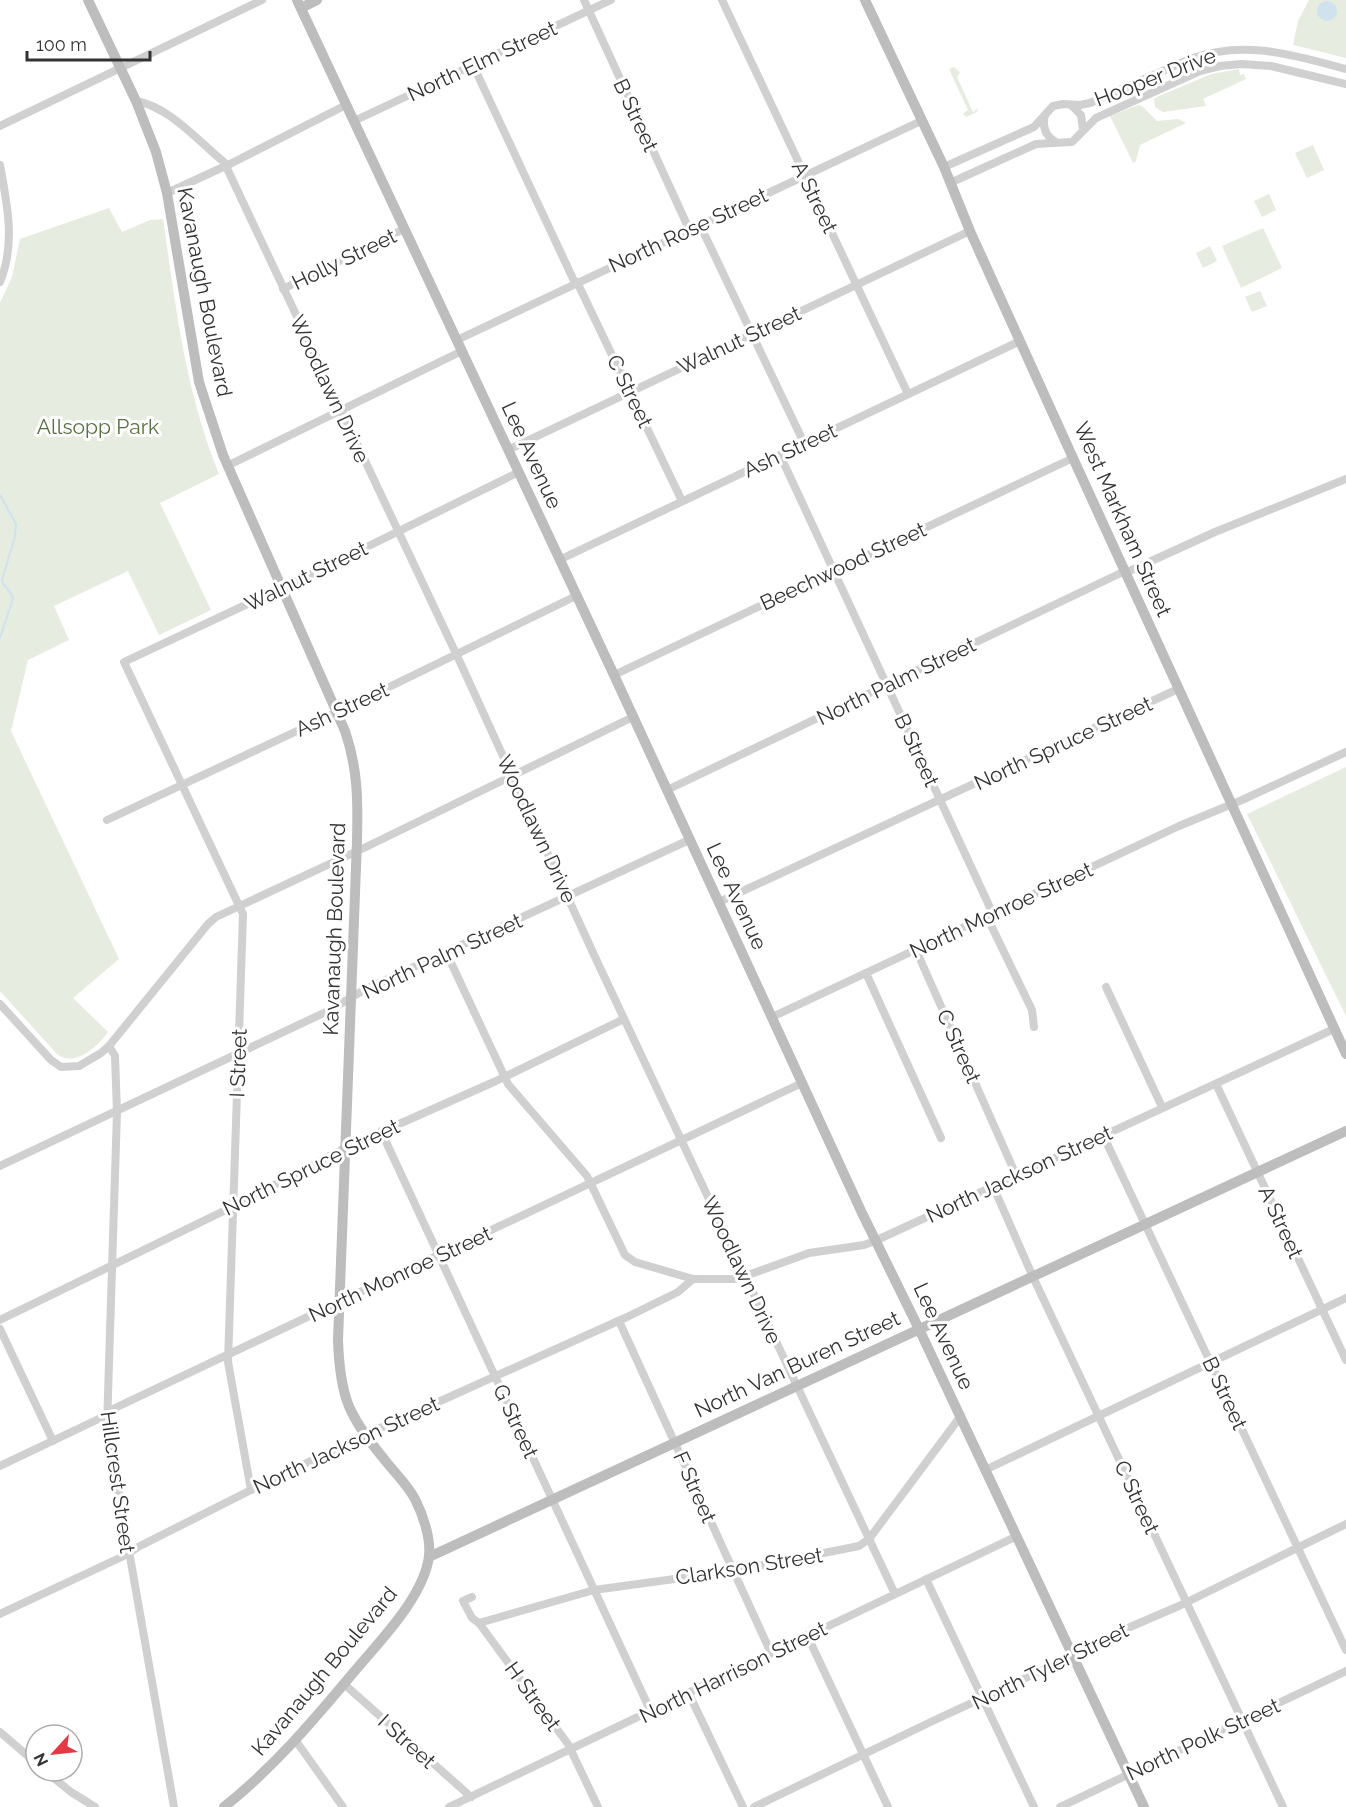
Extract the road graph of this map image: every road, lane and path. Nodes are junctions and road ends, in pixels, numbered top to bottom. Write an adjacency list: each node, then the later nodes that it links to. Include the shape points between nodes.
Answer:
1 (88, 0): 11 (street, Kavanaugh Boulevard)
2 (262, 0): 11 (street)
3 (317, 0): 8 (street)
4 (584, 0): 9 (street, B Street)
5 (611, 0): 9 (street, North Elm Street)
6 (722, 0): 26 (street, A Street)
7 (866, 0): 19 (street, West Markham Street)
8 (299, 4): 15 (street, Lee Avenue)
9 (588, 10): 10 (street, North Elm Street); 31 (street, B Street)
10 (473, 65): 18 (street, North Elm Street); 34 (street, C Street)
11 (120, 69): 14 (street, Kavanaugh Boulevard); 20 (street)
12 (1346, 69): 16 (street, Hooper Drive, via 1266,49 1227,50 1190,59 1090,103)
13 (1346, 84): 21 (street, Hooper Drive, via 1271,66 1220,66 1096,118)
14 (136, 101): 24 (street, Woodlawn Drive, via 148,103 171,118 224,162); 28 (street, Kavanaugh Boulevard)
15 (346, 105): 18 (street, Lee Avenue); 24 (street)
16 (1071, 105): 17 (street, Hooper Drive, via 1053,106); 21 (street, Hooper Drive, via 1081,115)
17 (1045, 115): 22 (street, via 1046,134); 25 (street, Hooper Drive, via 1034,126)
18 (354, 121): 30 (street, Lee Avenue)
19 (921, 121): 25 (street, West Markham Street); 26 (street, North Rose Street)
20 (0, 126)
21 (1083, 130): 22 (street, Hooper Drive, via 1072,142)
22 (1057, 143): 27 (street, Hooper Drive, via 1036,144)
23 (0, 165): 33 (street, via 10,239)
24 (225, 167): 28 (street); 36 (street, Woodlawn Drive)
25 (944, 167): 27 (street, West Markham Street)
26 (804, 176): 29 (street, North Rose Street); 35 (street, A Street)
27 (950, 183): 32 (street, West Markham Street)
28 (167, 193): 48 (street, Kavanaugh Boulevard, via 199,382)
29 (700, 225): 31 (street, North Rose Street); 37 (street)
30 (404, 229): 36 (street, Holly Street); 38 (street, Lee Avenue)
31 (689, 229): 34 (street, North Rose Street)
32 (970, 231): 35 (street, Walnut Street); 39 (street, West Markham Street)
33 (0, 282)
34 (576, 282): 38 (street, North Rose Street); 41 (street, C Street)
35 (856, 284): 37 (street, Walnut Street); 42 (street, A Street)
36 (283, 289): 43 (street, Woodlawn Drive)
37 (751, 334): 41 (street, Walnut Street); 44 (street)
38 (457, 340): 40 (street, Lee Avenue)
39 (1020, 341): 42 (street, Ash Street); 47 (street, West Markham Street)
40 (462, 351): 43 (street); 45 (street, Lee Avenue)
41 (630, 391): 45 (street, Walnut Street); 51 (street, C Street)
42 (908, 394): 44 (street, Ash Street)
43 (341, 411): 48 (street); 52 (street, Woodlawn Drive)
44 (804, 443): 46 (street, Ash Street)
45 (508, 450): 49 (street, Lee Avenue)
46 (780, 455): 51 (street, Ash Street); 54 (street, B Street)
47 (1073, 458): 54 (street, Beechwood Street); 55 (street, West Markham Street)
48 (227, 466): 56 (street, Kavanaugh Boulevard)
49 (519, 472): 52 (street, Walnut Street); 53 (street, Lee Avenue)
50 (1346, 479): 55 (street, North Palm Street)
51 (682, 501): 53 (street, Ash Street)
52 (398, 531): 56 (street, Walnut Street); 58 (street, Woodlawn Drive)
53 (559, 560): 57 (street, Lee Avenue)
54 (834, 570): 60 (street, Beechwood Street); 61 (street, B Street)
55 (1125, 572): 61 (street, North Palm Street); 62 (street, West Markham Street)
56 (281, 588): 59 (street, Walnut Street); 63 (street, Kavanaugh Boulevard)
57 (576, 596): 58 (street, Ash Street); 60 (street, Lee Avenue)
58 (456, 654): 63 (street, Ash Street); 66 (street, Woodlawn Drive)
59 (124, 662): 67 (street, I Street)
60 (614, 675): 64 (street, Lee Avenue)
61 (887, 685): 68 (street, North Palm Street); 69 (street, B Street)
62 (1178, 689): 69 (street, North Spruce Street); 70 (street, West Markham Street)
63 (337, 712): 67 (street, Ash Street); 73 (street, Kavanaugh Boulevard, via 357,775)
64 (633, 717): 66 (street); 68 (street, Lee Avenue)
65 (1346, 752): 70 (street, North Monroe Street)
66 (512, 776): 73 (street); 74 (street, Woodlawn Drive)
67 (182, 783): 71 (street, Ash Street); 76 (street, I Street)
68 (667, 790): 72 (street, Lee Avenue)
69 (941, 801): 75 (street, North Spruce Street); 77 (street, B Street)
70 (1231, 805): 77 (street, North Monroe Street); 87 (street, West Markham Street)
71 (106, 820)
72 (689, 840): 74 (street, North Palm Street); 75 (street, Lee Avenue)
73 (357, 851): 76 (street); 82 (street, Kavanaugh Boulevard)
74 (568, 897): 79 (street, North Palm Street); 85 (street, Woodlawn Drive)
75 (719, 902): 84 (street, Lee Avenue)
76 (239, 904): 88 (street, via 208,924); 89 (street, I Street, via 243,914)
77 (990, 916): 78 (street, North Monroe Street); 86 (street, B Street, via 1032,1010)
78 (916, 950): 80 (street, North Monroe Street); 104 (street, C Street)
79 (446, 952): 82 (street, North Palm Street); 91 (street, North Jackson Street)
80 (866, 973): 84 (street, North Monroe Street); 99 (street)
81 (1106, 987): 94 (street)
82 (351, 999): 89 (street, North Palm Street); 101 (street, Kavanaugh Boulevard)
83 (1, 1008): 88 (street, via 61,1067 79,1066)
84 (772, 1017): 92 (street, Lee Avenue)
85 (624, 1019): 91 (street, North Spruce Street); 100 (street, Woodlawn Drive)
86 (1034, 1027)
87 (1334, 1029): 90 (street, West Markham Street); 93 (street, North Jackson Street)
88 (110, 1046): 95 (street, Hillcrest Street, via 115,1056)
89 (239, 1053): 95 (street, North Palm Street); 107 (street, I Street)
90 (1346, 1054)
91 (504, 1076): 96 (street, North Spruce Street); 105 (street, North Jackson Street, via 581,1167)
92 (802, 1083): 100 (street, North Monroe Street); 109 (street, Lee Avenue)
93 (1216, 1084): 94 (street, North Jackson Street); 103 (street, A Street)
94 (1162, 1107): 98 (street, North Jackson Street)
95 (117, 1112): 102 (street, North Palm Street); 111 (street, Hillcrest Street)
96 (381, 1131): 101 (street, North Spruce Street); 110 (street, G Street)
97 (1346, 1131): 103 (street, North Van Buren Street)
98 (1104, 1135): 104 (street, North Jackson Street); 108 (street, B Street)
99 (942, 1138)
100 (681, 1141): 105 (street, North Monroe Street); 112 (street, Woodlawn Drive)
101 (345, 1148): 107 (street, North Spruce Street); 116 (street, Kavanaugh Boulevard)
102 (0, 1166)
103 (1258, 1172): 108 (street, North Van Buren Street); 117 (street, A Street)
104 (1016, 1175): 106 (street, North Jackson Street)
105 (590, 1184): 110 (street, North Monroe Street); 114 (street, North Jackson Street, via 627,1258)
106 (993, 1186): 109 (street, North Jackson Street); 113 (street, C Street)
107 (234, 1206): 111 (street, North Spruce Street); 122 (street, I Street)
108 (1145, 1226): 113 (street, North Van Buren Street); 124 (street, B Street)
109 (877, 1240): 112 (street, North Jackson Street, via 809,1253); 121 (street, Lee Avenue)
110 (439, 1256): 116 (street, North Monroe Street); 125 (street, G Street)
111 (113, 1265): 118 (street, North Spruce Street); 127 (street, Hillcrest Street)
112 (746, 1277): 114 (street, North Jackson Street); 126 (street, Woodlawn Drive)
113 (1033, 1277): 121 (street, North Van Buren Street); 129 (street, C Street)
114 (693, 1278): 119 (street, North Jackson Street, via 678,1292)
115 (1346, 1298): 117 (street)
116 (340, 1302): 122 (street, North Monroe Street); 130 (street, Kavanaugh Boulevard, via 341,1383 350,1411)
117 (1322, 1309): 123 (street, A Street); 124 (street)
118 (0, 1320)
119 (619, 1321): 125 (street, North Jackson Street); 132 (street, F Street)
120 (0, 1329): 131 (street)
121 (919, 1329): 126 (street, North Van Buren Street); 128 (street, Lee Avenue)
122 (228, 1354): 127 (street, North Monroe Street); 135 (street, I Street)
123 (1346, 1360)
124 (1210, 1362): 129 (street); 140 (street, B Street)
125 (495, 1377): 130 (street, North Jackson Street); 136 (street, G Street)
126 (795, 1386): 132 (street, North Van Buren Street); 139 (street, Woodlawn Drive)
127 (107, 1415): 131 (street, North Monroe Street); 141 (street, Hillcrest Street)
128 (960, 1417): 134 (street, Lee Avenue); 139 (street)
129 (1100, 1417): 134 (street); 148 (street, C Street)
130 (365, 1435): 135 (street, North Jackson Street); 142 (street, Kavanaugh Boulevard, via 415,1499 428,1537)
131 (53, 1441): 133 (street, North Monroe Street)
132 (675, 1442): 136 (street, North Van Buren Street); 143 (street, F Street)
133 (0, 1466)
134 (985, 1470): 138 (street, Lee Avenue)
135 (250, 1490): 141 (street, North Jackson Street)
136 (553, 1499): 142 (street, North Van Buren Street); 145 (street, G Street)
137 (1346, 1524): 140 (street, North Tyler Street)
138 (1017, 1536): 144 (street, North Harrison Street); 154 (street, Lee Avenue)
139 (869, 1539): 143 (street, Clarkson Street, via 847,1549); 146 (street, Woodlawn Drive)
140 (1298, 1547): 148 (street, North Tyler Street); 152 (street, B Street)
141 (128, 1554): 149 (street, North Jackson Street); 170 (street, Hillcrest Street)
142 (429, 1557): 156 (street, Kavanaugh Boulevard, via 410,1602)
143 (733, 1571): 145 (street, Clarkson Street); 153 (street, F Street)
144 (926, 1579): 146 (street, North Harrison Street); 158 (street)
145 (594, 1590): 150 (street, Clarkson Street); 159 (street, G Street)
146 (894, 1594): 151 (street, North Harrison Street)
147 (472, 1597): 150 (street, H Street, via 463,1601)
148 (1186, 1602): 154 (street, North Tyler Street); 160 (street, C Street)
149 (0, 1614)
150 (479, 1623): 163 (street, H Street)
151 (807, 1635): 153 (street, North Harrison Street); 165 (street)
152 (1346, 1650)
153 (771, 1653): 157 (street, North Harrison Street)
154 (1073, 1656): 158 (street, North Tyler Street); 166 (street, Lee Avenue)
155 (1346, 1671): 160 (street, North Polk Street)
156 (344, 1684): 162 (street, Kavanaugh Boulevard); 168 (street, I Street)
157 (689, 1694): 159 (street, North Harrison Street); 175 (street)
158 (982, 1699): 165 (street, North Tyler Street); 178 (street)
159 (651, 1712): 163 (street, North Harrison Street)
160 (1242, 1720): 166 (street, North Polk Street); 181 (street, C Street)
161 (0, 1732): 164 (street)
162 (296, 1741): 171 (street, Kavanaugh Boulevard); 172 (street)
163 (571, 1749): 168 (street, North Harrison Street); 174 (street, H Street)
164 (24, 1753)
165 (863, 1754): 176 (street, North Tyler Street); 177 (street)
166 (1129, 1774): 179 (street, North Polk Street); 180 (street, Lee Avenue)
167 (60, 1783): 169 (street)
168 (471, 1797): 173 (street, North Harrison Street)
169 (95, 1807)
170 (174, 1807)
171 (224, 1807)
172 (343, 1807)
173 (449, 1807)
174 (598, 1807)
175 (743, 1807)
176 (754, 1807)
177 (888, 1807)
178 (1034, 1807)
179 (1060, 1807)
180 (1144, 1807)
181 (1283, 1807)

